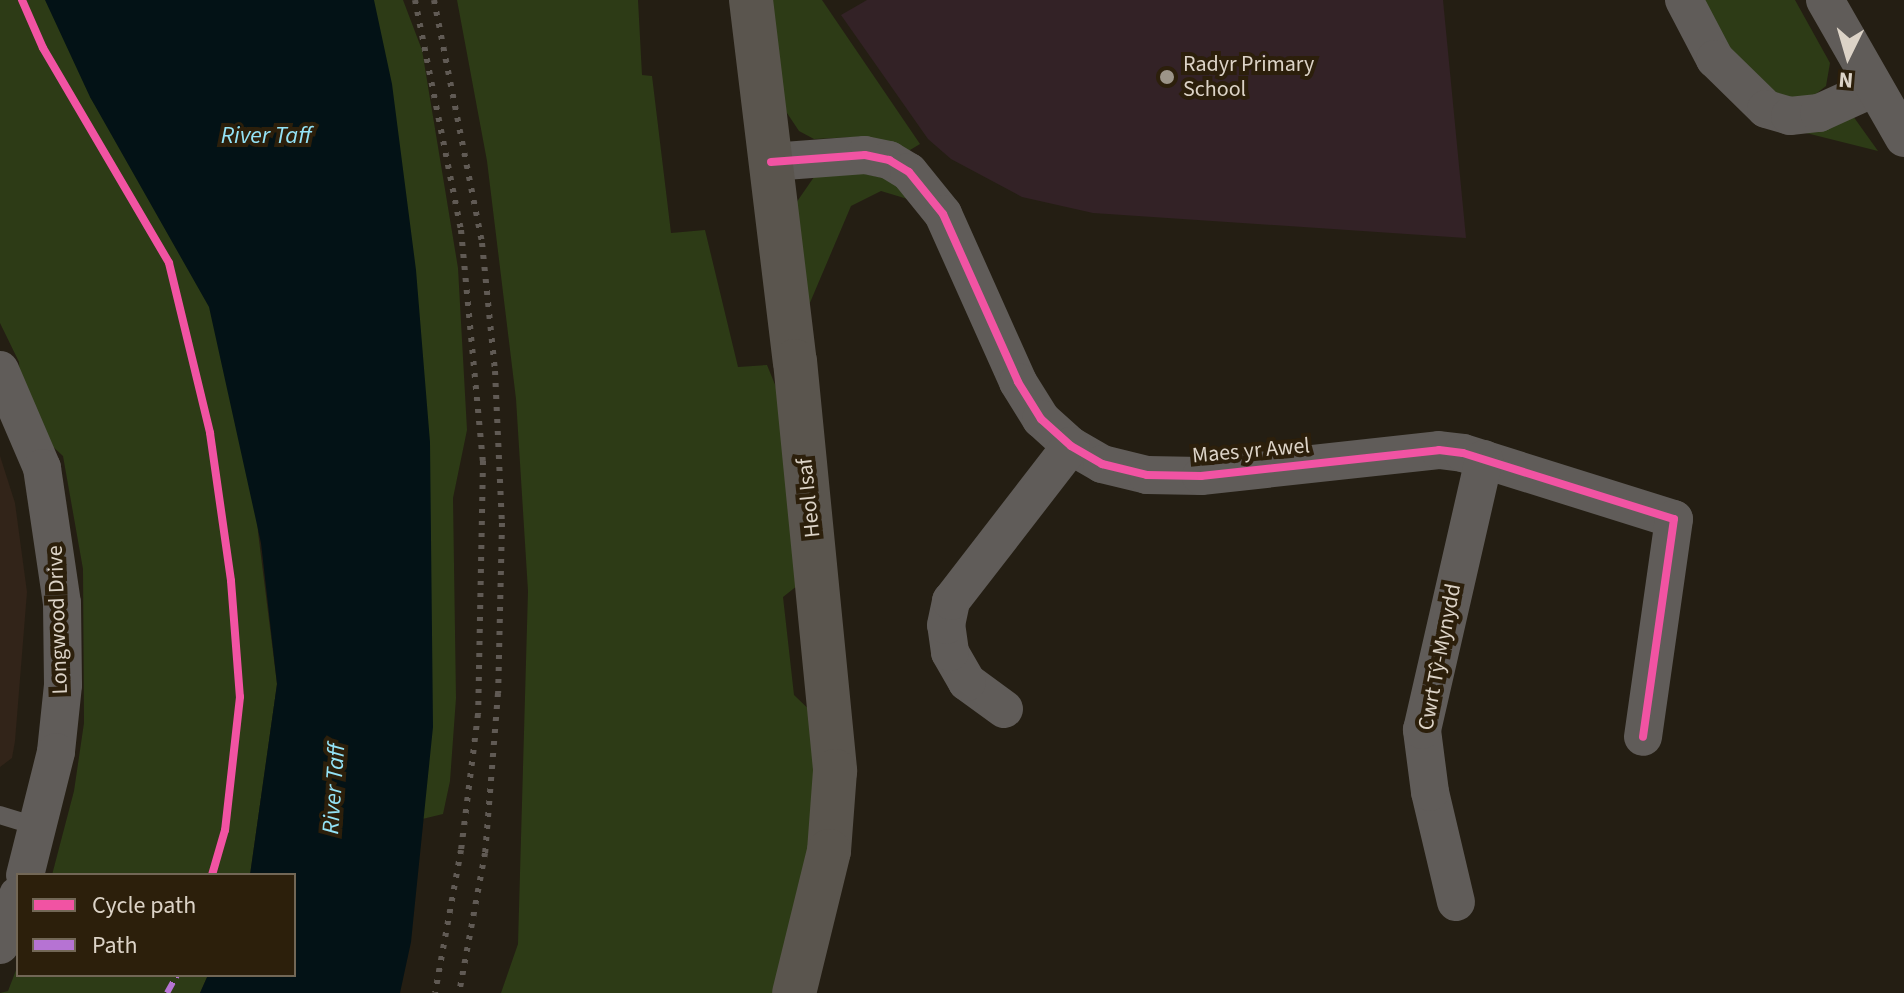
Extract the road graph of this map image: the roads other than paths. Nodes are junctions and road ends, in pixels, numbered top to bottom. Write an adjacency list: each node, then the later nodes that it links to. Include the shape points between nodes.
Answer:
1 (751, 0): 6 (main road, Heol Isaf)
2 (1684, 0): 4 (street, via 1715,59 1766,109 1790,116 1819,113)
3 (1825, 0): 4 (street)
4 (1872, 89): 5 (street)
5 (1904, 138)
6 (771, 162): 8 (street, Maes yr Awel, via 865,155 909,172 943,214 1018,382 1041,419); 18 (main road, Heol Isaf, via 835,771 829,851)
7 (0, 370): 13 (street, Longwood Drive, via 38,455 57,548 62,699)
8 (1071, 446): 9 (street, Maes yr Awel, via 1102,464 1147,475 1265,472 1439,450); 10 (street, via 951,601 946,625 950,652 967,682)
9 (1484, 459): 11 (street, Maes yr Awel, via 1674,519); 16 (street, Cwrt Tŷ-Mynydd, via 1422,730 1430,792)
10 (1004, 709)
11 (1643, 737)
12 (0, 815): 13 (lane)
13 (39, 827): 14 (street, Longwood Drive)
14 (26, 873)
15 (16, 901): 17 (street)
16 (1456, 902)
17 (0, 945)
18 (794, 993)

